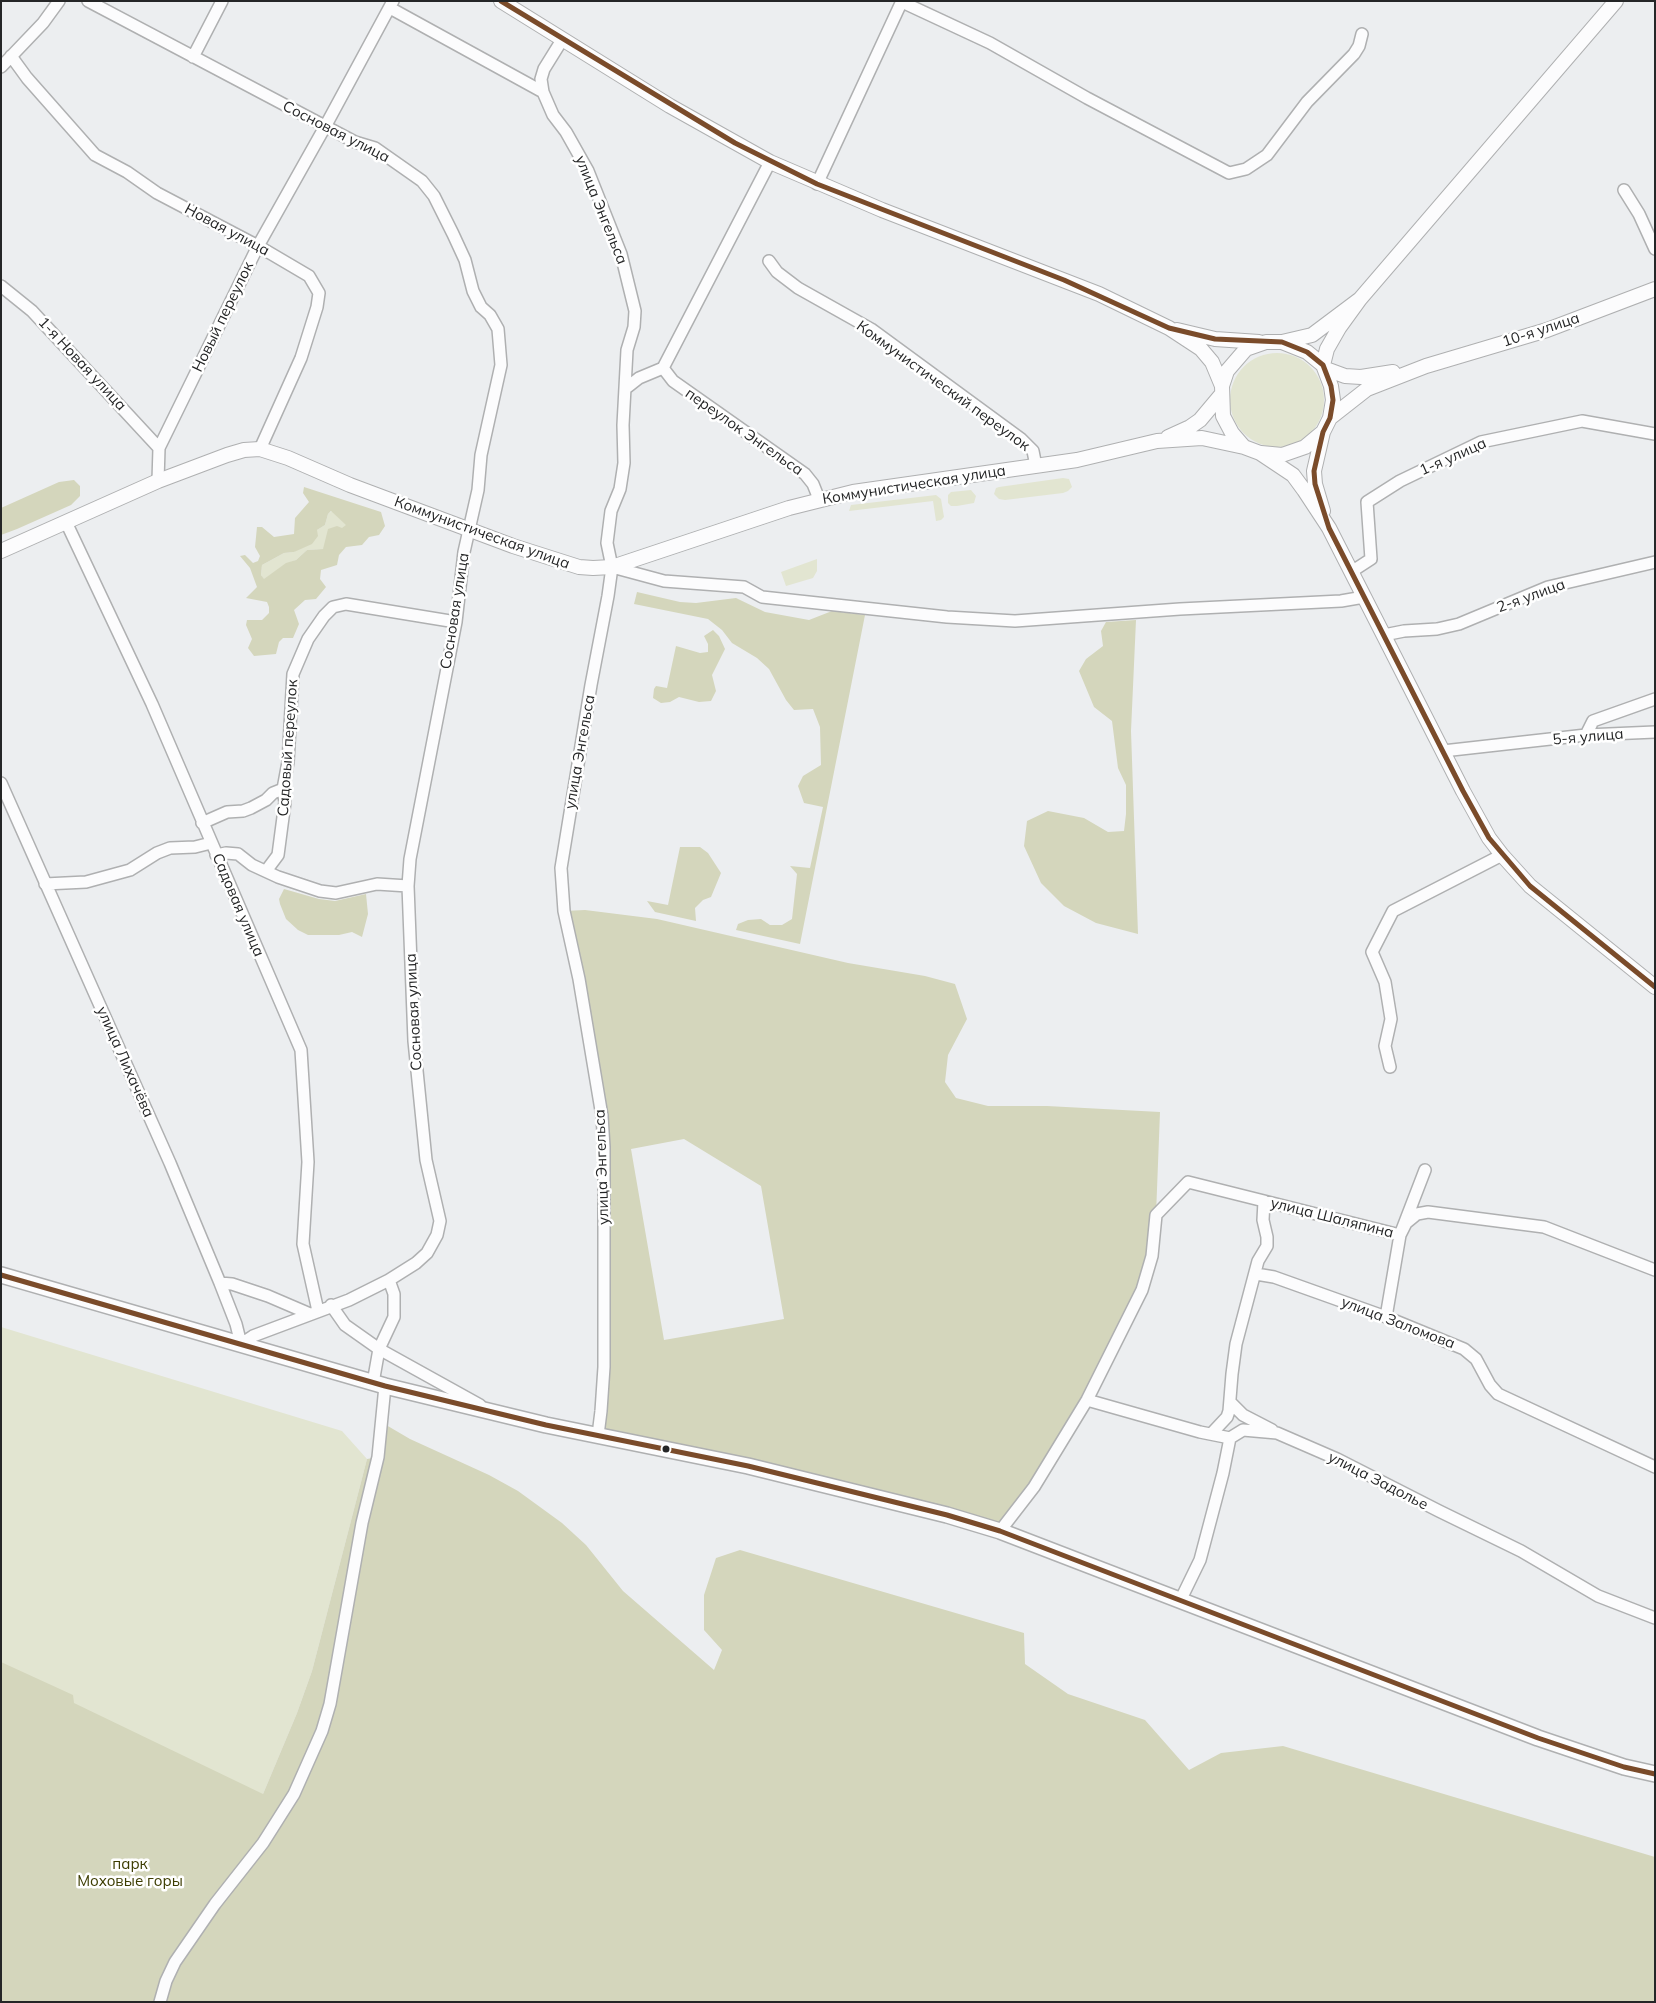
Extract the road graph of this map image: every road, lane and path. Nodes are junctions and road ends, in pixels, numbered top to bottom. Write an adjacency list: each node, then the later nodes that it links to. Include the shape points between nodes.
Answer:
1 (58, 1): 10 (street, via 43,23)
2 (88, 1): 11 (street, Сосновая улица)
3 (222, 1): 11 (street)
4 (501, 1): 9 (street)
5 (1616, 1): 23 (street)
6 (902, 2): 8 (street, via 990,43 1229,173 1246,169 1267,156 1307,102 1354,54); 16 (street)
7 (391, 5): 13 (street); 14 (street, Новый переулок)
8 (1362, 34)
9 (562, 40): 13 (street, улица Энгельса, via 544,69 541,79); 15 (street)
10 (11, 56): 12 (street); 18 (street, Новая улица, via 95,155 157,193)
11 (193, 57): 14 (street, Сосновая улица)
12 (1, 67)
13 (543, 92): 30 (street, улица Энгельса, via 553,115 588,171 621,254 635,311 634,327 626,350)
14 (326, 126): 18 (street, Новый переулок); 45 (street, Сосновая улица, via 355,142 376,148 422,180 434,196 461,251 481,307 498,329 501,365)
15 (770, 162): 16 (street); 29 (street)
16 (817, 184): 24 (street, via 1073,284)
17 (1624, 190): 19 (street)
18 (258, 246): 37 (street, Новый переулок); 38 (street, Новая улица, via 309,276 319,293 301,358)
19 (1655, 249)
20 (769, 261): 40 (street, Коммунистический переулок, via 777,272 798,288 871,329 1021,439 1033,451)
21 (1, 286): 37 (street, 1-я Новая улица, via 32,311)
22 (1655, 289): 27 (street, 10-я улица, via 1547,330)
23 (1360, 299): 26 (street, via 1312,335); 28 (street, via 1327,349)
24 (1169, 328): 25 (street, via 1215,339); 31 (street, via 1201,349 1212,362)
25 (1266, 342): 26 (street); 31 (street, via 1246,349 1227,371)
26 (1282, 342): 28 (street, via 1307,352)
27 (1426, 366): 28 (street, 10-я улица, via 1361,378 1345,376); 32 (street, 10-я улица, via 1367,389)
28 (1324, 367): 32 (street, via 1333,400)
29 (663, 368): 30 (street, via 639,378); 42 (street, переулок Энгельса, via 673,381 805,474)
30 (625, 389): 48 (street, улица Энгельса, via 624,463 620,489 611,511 607,543)
31 (1221, 390): 35 (street, Коммунистическая улица, via 1200,420); 36 (street, via 1223,416)
32 (1330, 418): 33 (street)
33 (1323, 432): 39 (street, via 1305,447 1282,455); 44 (street, via 1314,471)
34 (1655, 434): 49 (street, 1-я улица, via 1582,422 1481,442 1400,481 1367,502 1371,559)
35 (1157, 441): 36 (street, Коммунистическая улица, via 1202,438); 40 (street, Коммунистическая улица)
36 (1244, 446): 39 (street)
37 (159, 448): 41 (street, Новый переулок)
38 (260, 449): 41 (street, Коммунистическая улица, via 244,450); 45 (street, Коммунистическая улица)
39 (1260, 453): 44 (street, via 1293,475)
40 (1036, 466): 42 (street, Коммунистическая улица)
41 (158, 481): 43 (street, Коммунистическая улица)
42 (819, 499): 48 (street, Коммунистическая улица)
43 (66, 522): 46 (street, Коммунистическая улица); 59 (street, Садовая улица, via 152,704)
44 (1329, 528): 49 (street)
45 (469, 529): 48 (street, Коммунистическая улица, via 579,567); 51 (street, Сосновая улица)
46 (1, 551)
47 (1655, 562): 52 (street, 2-я улица, via 1548,587 1459,624)
48 (612, 567): 50 (street, via 664,581 744,588 762,597 947,617 1006,620 1341,601); 87 (street, улица Энгельса, via 561,868 564,911 602,1116 604,1367)
49 (1352, 572): 50 (street)
50 (1364, 597): 52 (street)
51 (456, 622): 58 (street, Садовый переулок, via 346,604 328,611 308,639 293,674); 65 (street, Сосновая улица, via 410,859)
52 (1384, 635): 56 (street)
53 (1655, 699): 55 (street, via 1593,722)
54 (1655, 732): 55 (street, 5-я улица)
55 (1586, 735): 56 (street, 5-я улица)
56 (1443, 751): 62 (street, via 1477,816)
57 (1, 783): 64 (street, улица Лихачёва)
58 (284, 789): 59 (street, via 251,808 226,812); 63 (street, Садовый переулок, via 278,855)
59 (202, 823): 60 (street, Садовая улица)
60 (211, 843): 61 (street, Садовая улица); 64 (street, via 170,848 130,870 93,880)
61 (216, 855): 63 (street, via 238,854); 77 (street, Садовая улица, via 301,1050 308,1162 303,1244)
62 (1502, 855): 66 (street, via 1530,886); 67 (street, via 1393,911 1372,952 1386,982 1391,1019 1385,1046)
63 (266, 871): 65 (street, via 320,891 336,893 377,884)
64 (45, 884): 75 (street, улица Лихачёва)
65 (408, 886): 74 (street, Сосновая улица, via 414,1041 426,1160 440,1221 427,1253)
66 (1655, 987)
67 (1390, 1067)
68 (1425, 1170): 70 (street)
69 (1264, 1201): 70 (street, улица Шаляпина); 72 (street, via 1267,1246 1258,1261); 82 (street, улица Шаляпина, via 1188,1182 1156,1215 1152,1256 1142,1290)
70 (1400, 1235): 71 (street, улица Шаляпина, via 1406,1223 1417,1214 1428,1212 1544,1227); 78 (street)
71 (1655, 1270)
72 (1256, 1274): 78 (street, улица Заломова, via 1274,1277); 83 (street, via 1236,1344)
73 (1, 1275): 79 (main road)
74 (390, 1280): 76 (street, Сосновая улица); 80 (street, via 394,1317)
75 (220, 1283): 77 (street, via 232,1284); 79 (street, улица Лихачёва)
76 (331, 1305): 77 (street, Сосновая улица); 80 (street, via 345,1325)
77 (314, 1312): 79 (street, Сосновая улица, via 253,1336)
78 (1386, 1317): 89 (street, улица Заломова, via 1470,1353 1498,1394)
79 (241, 1344): 81 (main road)
80 (379, 1349): 81 (street); 84 (street)
81 (379, 1384): 84 (main road); 94 (street, via 378,1457 322,1731 294,1794 250,1861 189,1941 166,1981)
82 (1087, 1400): 85 (street); 90 (street, via 1034,1487)
83 (1230, 1402): 85 (street, via 1227,1417); 86 (street, via 1243,1415)
84 (498, 1413): 87 (main road)
85 (1212, 1433): 88 (street)
86 (1277, 1433): 88 (street, улица Задолье, via 1243,1430); 92 (street, улица Задолье, via 1337,1459 1521,1551 1598,1596)
87 (598, 1434): 90 (main road, via 902,1502)
88 (1230, 1438): 91 (street, via 1200,1560)
89 (1655, 1467)
90 (1000, 1531): 91 (main road)
91 (1180, 1600): 93 (main road, via 1538,1738)
92 (1655, 1618)
93 (1655, 1774)
94 (160, 2002)

